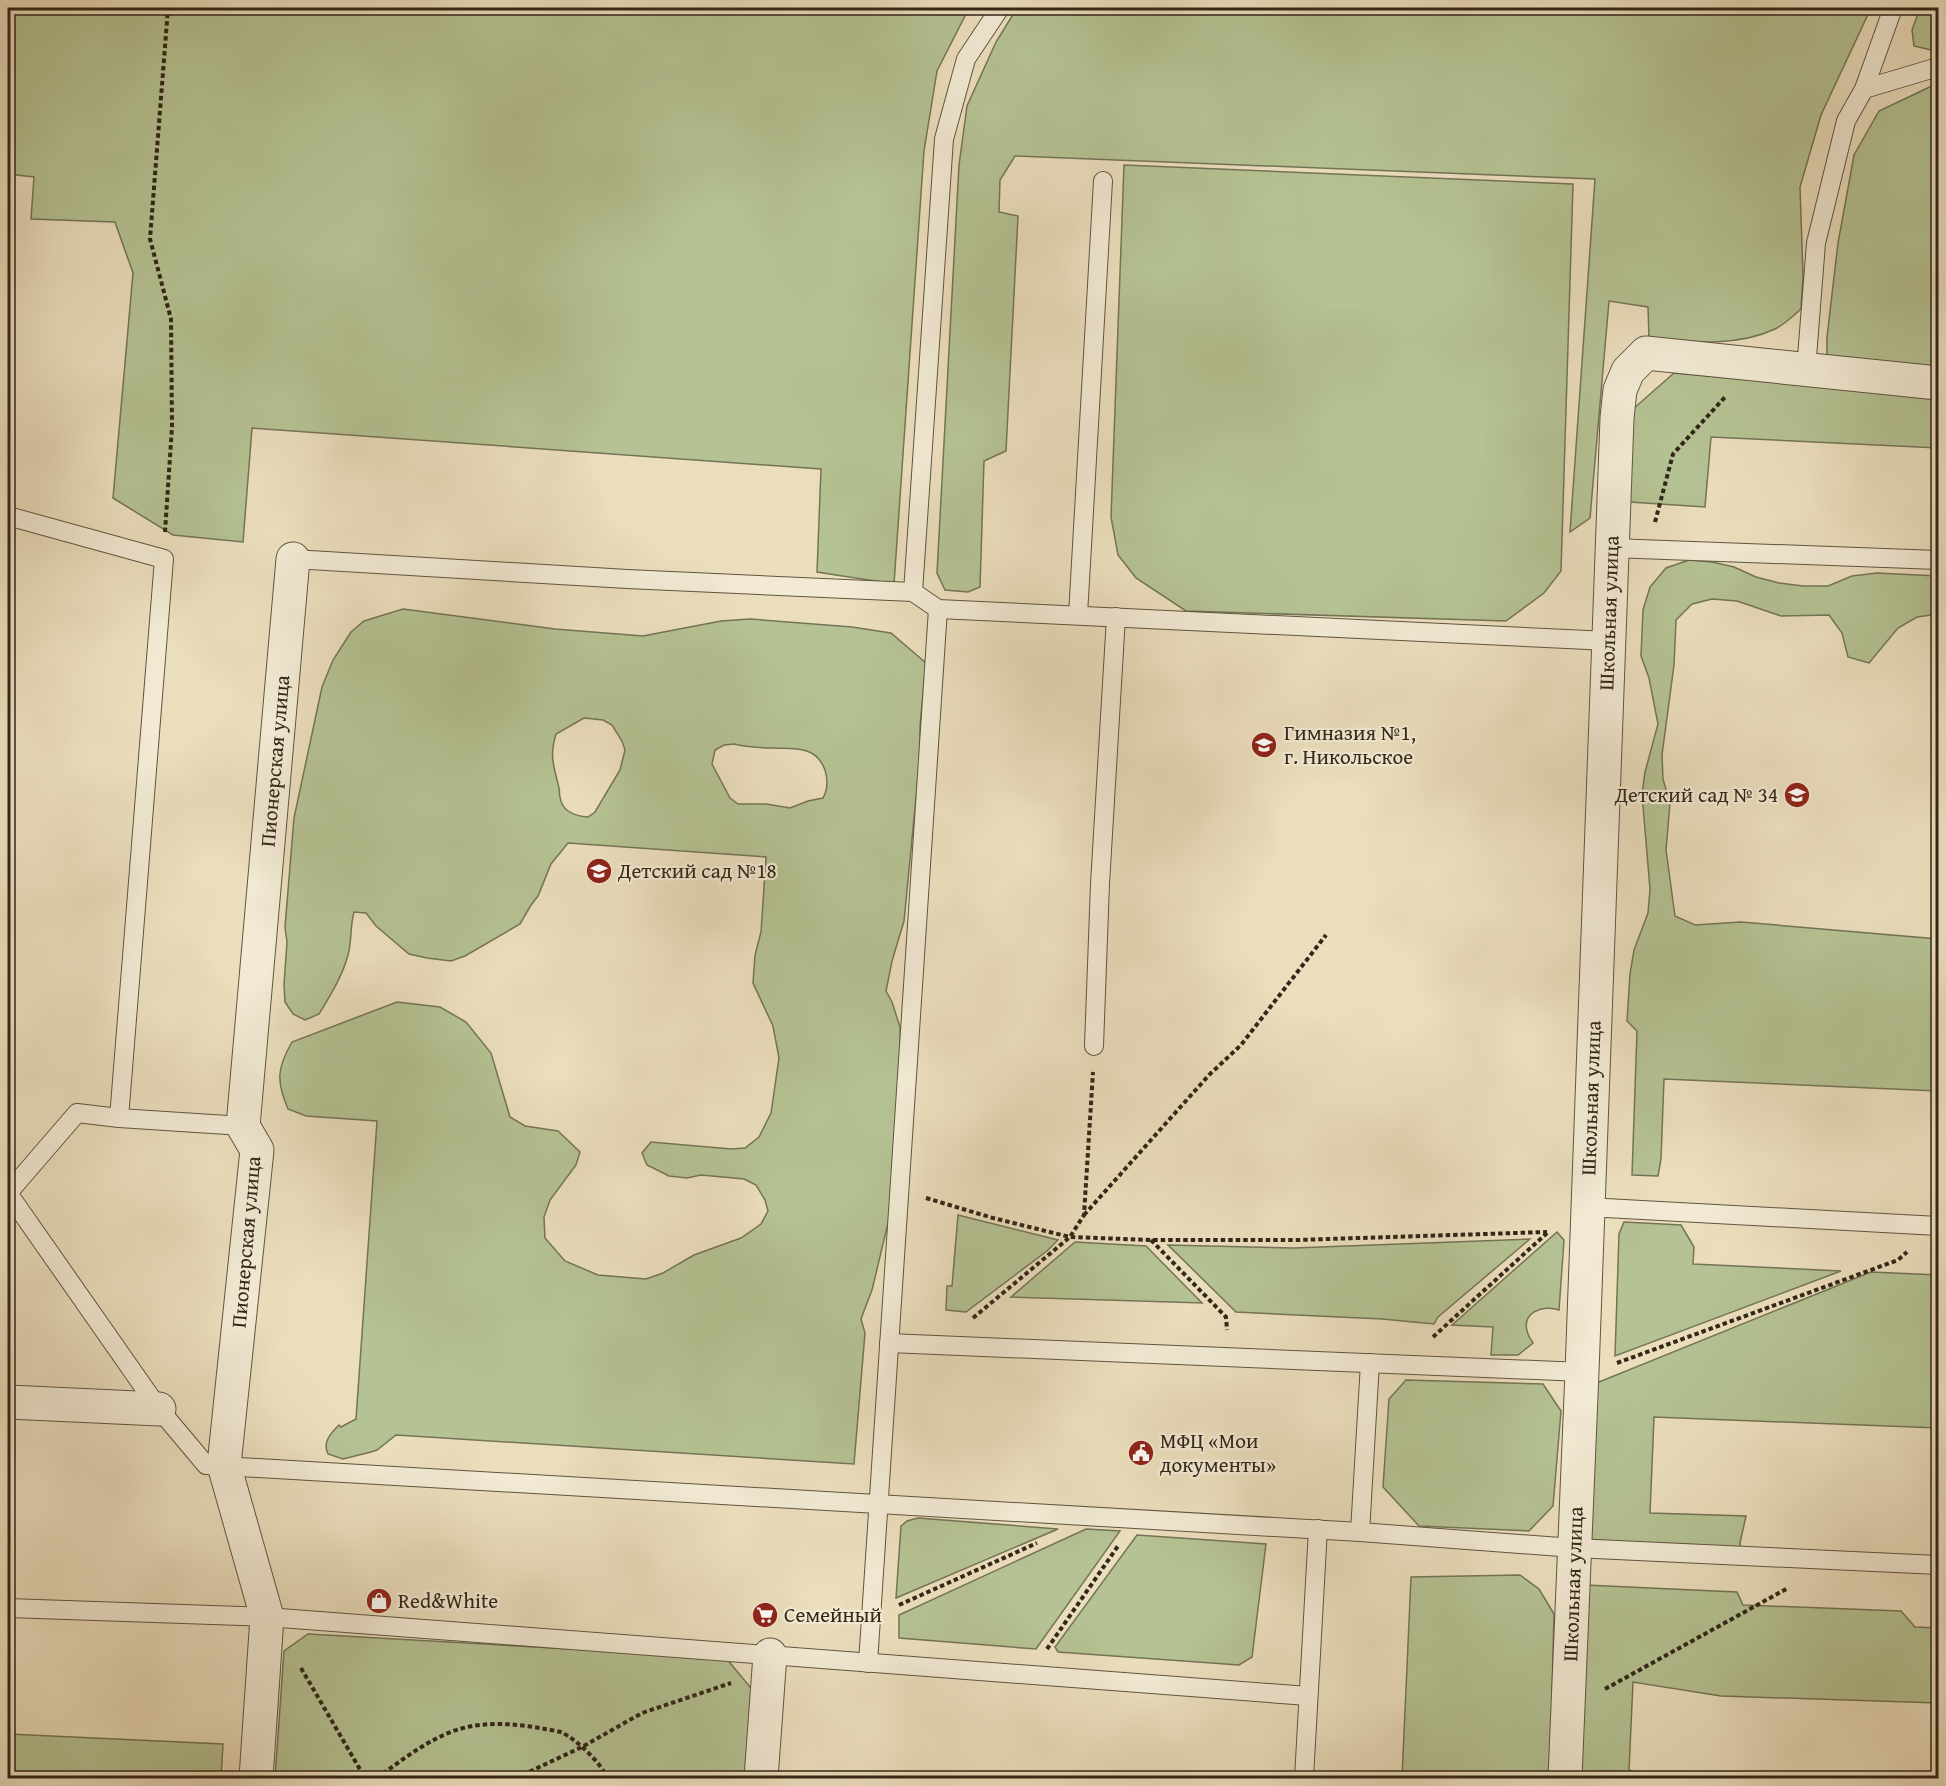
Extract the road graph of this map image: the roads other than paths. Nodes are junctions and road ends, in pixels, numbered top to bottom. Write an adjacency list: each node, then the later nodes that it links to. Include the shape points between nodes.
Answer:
1 (1000, 8): 12 (lane, via 966,59 944,139)
2 (1893, 8): 4 (lane)
3 (1938, 67): 4 (lane)
4 (1864, 89): 6 (lane, via 1846,122 1816,243)
5 (1103, 181): 14 (lane)
6 (1806, 370): 7 (street); 9 (street, Школьная улица, via 1646,353 1628,371 1620,390)
7 (1938, 383)
8 (8, 516): 18 (lane, via 164,559)
9 (1612, 548): 11 (lane); 16 (street, Школьная улица)
10 (293, 559): 12 (lane); 19 (street, Пионерская улица)
11 (1938, 560)
12 (912, 592): 13 (lane)
13 (938, 609): 14 (lane); 23 (lane)
14 (1078, 615): 15 (lane)
15 (1116, 617): 16 (lane); 17 (lane)
16 (1609, 641): 21 (street, Школьная улица)
17 (1094, 1046)
18 (119, 1118): 19 (lane); 20 (lane, via 77,1113)
19 (243, 1126): 28 (street, Пионерская улица, via 257,1150)
20 (8, 1193): 27 (lane)
21 (1587, 1207): 22 (lane); 25 (street, Школьная улица)
22 (1938, 1226)
23 (889, 1343): 24 (lane); 29 (lane)
24 (1370, 1363): 25 (lane); 31 (lane)
25 (1582, 1372): 32 (street, Школьная улица)
26 (8, 1402): 27 (street)
27 (159, 1409): 28 (lane, via 206,1465)
28 (224, 1466): 29 (lane); 35 (street, Пионерская улица)
29 (878, 1504): 30 (lane); 37 (lane)
30 (1318, 1529): 31 (lane); 38 (lane)
31 (1360, 1532): 32 (lane)
32 (1574, 1548): 33 (lane); 42 (street, Школьная улица)
33 (1938, 1565)
34 (8, 1608): 35 (lane)
35 (267, 1617): 36 (lane); 39 (street, Пионерская улица)
36 (770, 1655): 37 (lane); 40 (street)
37 (868, 1663): 38 (lane)
38 (1308, 1696): 41 (lane)
39 (256, 1779)
40 (761, 1779)
41 (1304, 1779)
42 (1565, 1779)

